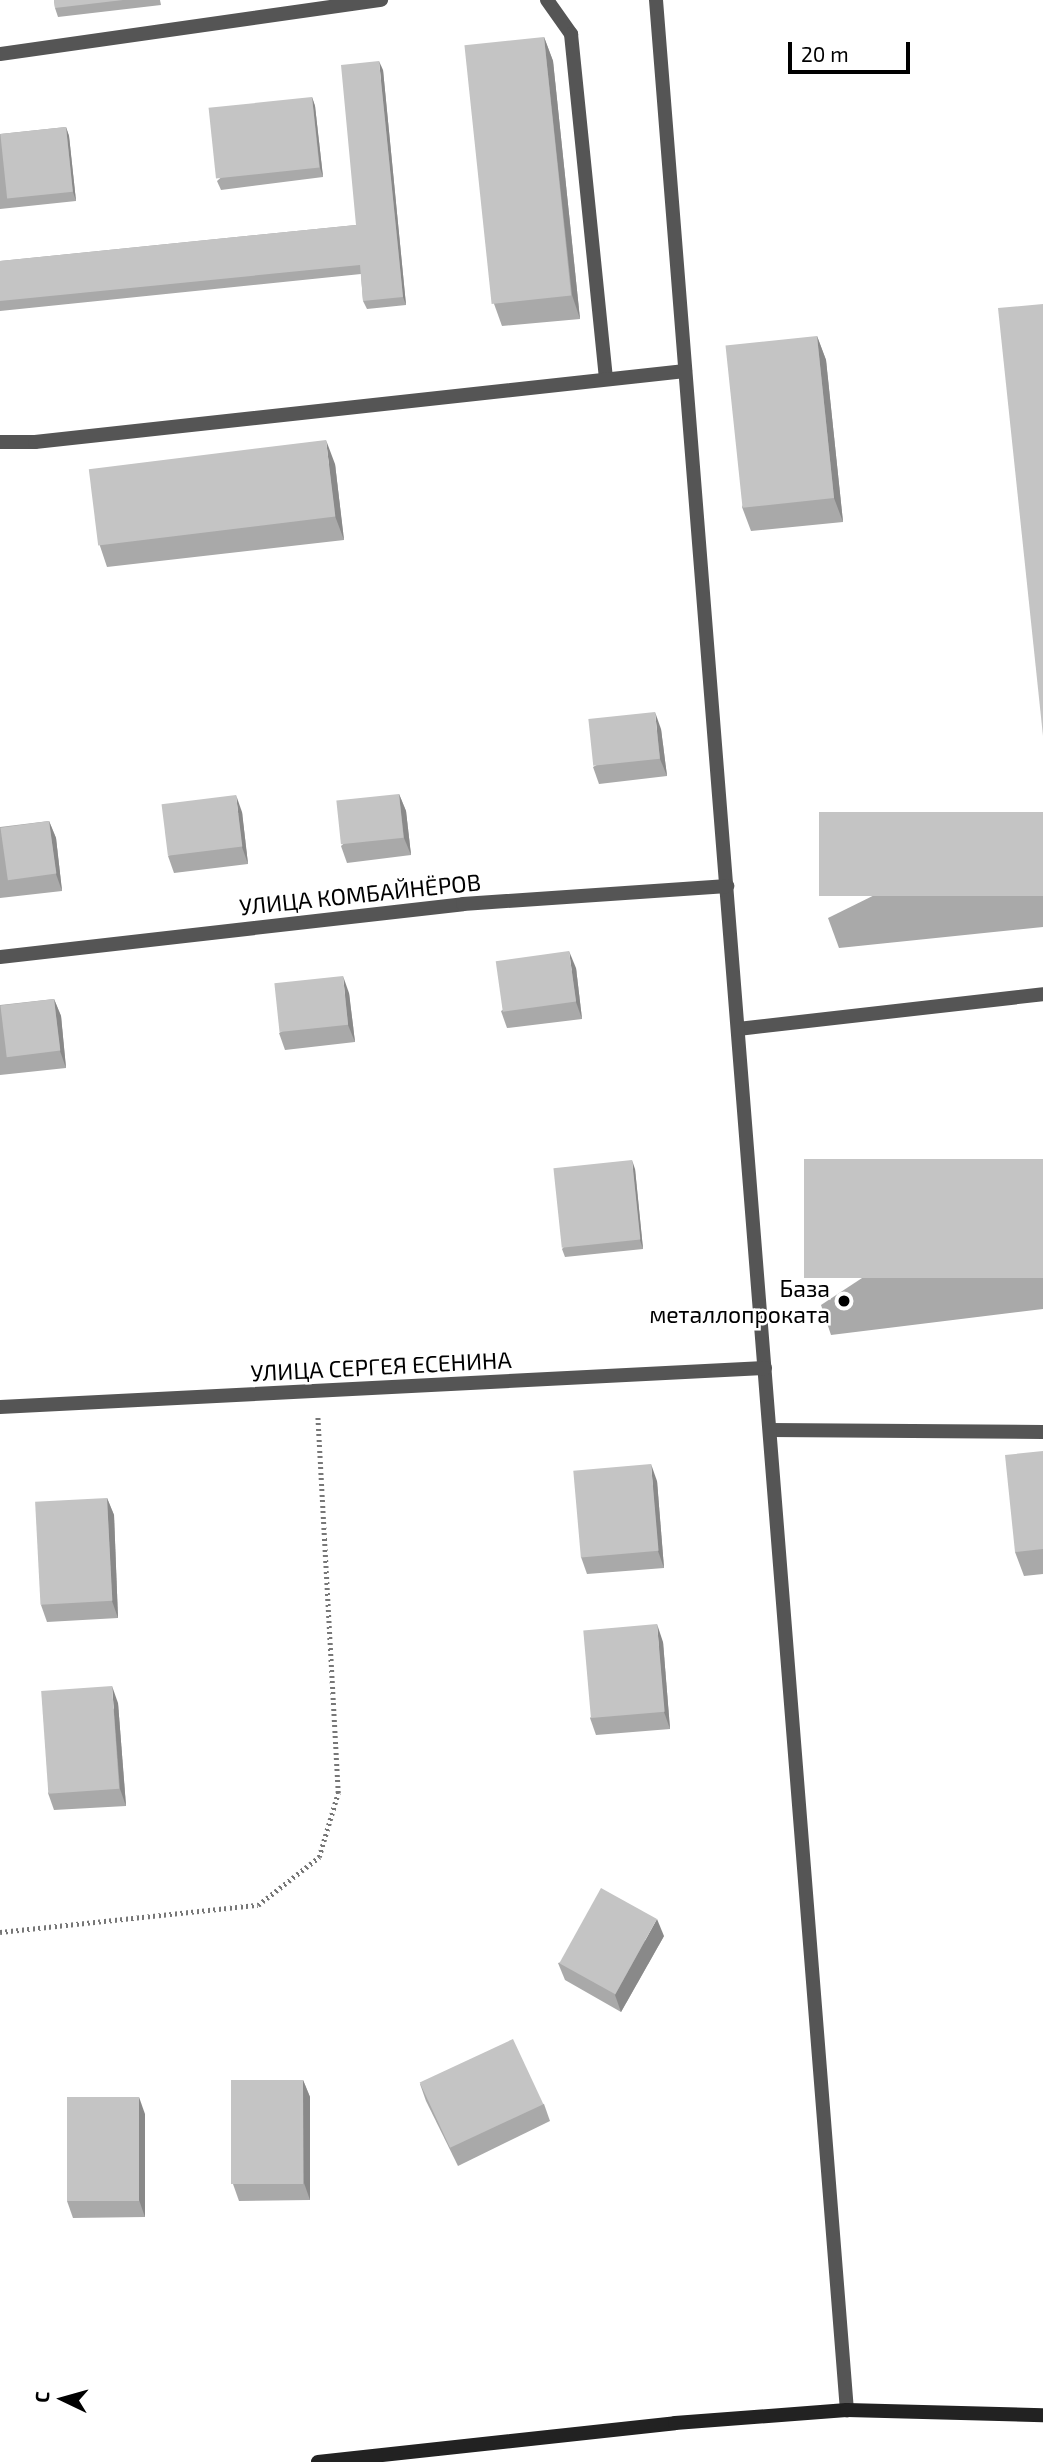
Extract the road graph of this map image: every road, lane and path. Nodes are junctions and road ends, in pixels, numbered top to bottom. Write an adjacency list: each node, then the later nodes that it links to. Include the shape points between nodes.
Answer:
1 (382, 0): 4 (street)
2 (547, 0): 6 (street, via 571,34)
3 (656, 0): 5 (street)
4 (0, 54)
5 (685, 371): 6 (street); 8 (street)
6 (606, 378): 7 (street)
7 (0, 442)
8 (727, 886): 9 (street, УЛИЦА КОМБАЙНЁРОВ, via 463,904); 11 (street)
9 (0, 957)
10 (1043, 993): 11 (street)
11 (738, 1029): 12 (street)
12 (765, 1368): 13 (street, УЛИЦА СЕРГЕЯ ЕСЕНИНА); 15 (street)
13 (316, 1392): 14 (street, УЛИЦА СЕРГЕЯ ЕСЕНИНА); 17 (path, via 338,1793 319,1857 258,1905)
14 (0, 1406)
15 (770, 1430): 16 (street); 18 (street)
16 (1043, 1432)
17 (0, 1932)
18 (847, 2410): 19 (main road); 20 (main road, via 675,2423)
19 (1043, 2415)
20 (318, 2462)

